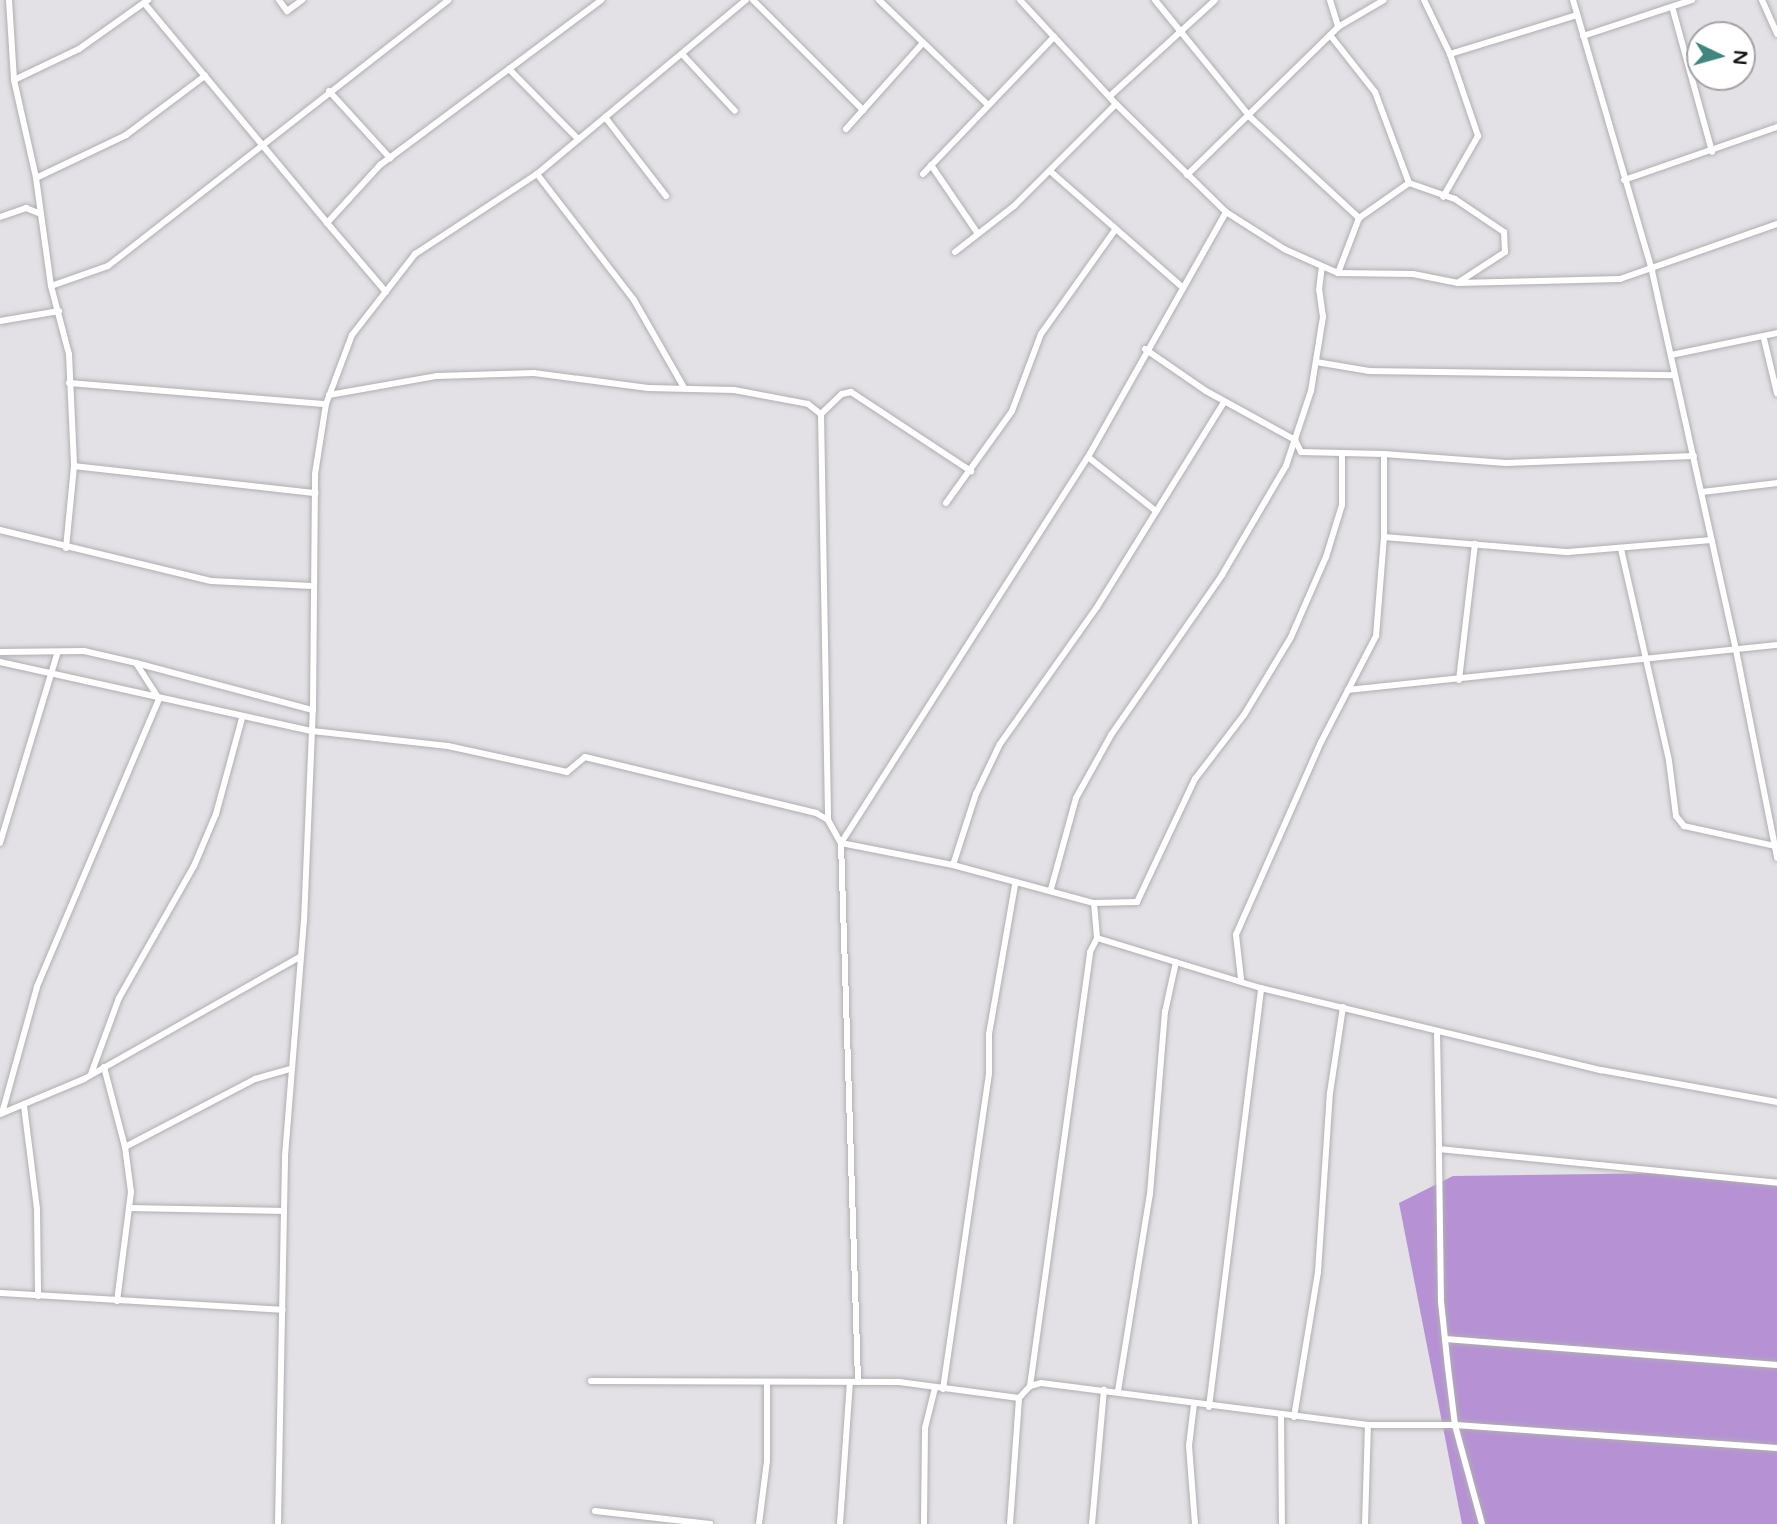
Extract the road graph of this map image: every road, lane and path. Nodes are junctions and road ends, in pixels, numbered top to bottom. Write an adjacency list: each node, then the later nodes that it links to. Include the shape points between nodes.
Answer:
1 (9, 0): 32 (street)
2 (279, 0): 3 (street, via 287,11)
3 (302, 0)
4 (448, 0): 33 (street)
5 (601, 0): 30 (street)
6 (746, 0): 29 (street)
7 (753, 0): 37 (street)
8 (878, 0): 27 (street)
9 (1020, 0): 26 (street)
10 (1156, 0): 22 (street)
11 (1215, 0): 22 (street)
12 (1330, 0): 21 (street)
13 (1384, 0): 21 (street)
14 (1424, 0): 28 (street)
15 (1573, 0): 20 (street)
16 (1692, 0): 19 (street)
17 (1762, 0): 23 (street)
18 (146, 2): 31 (street); 32 (street, via 79,49)
19 (1673, 10): 25 (street); 45 (street)
20 (1577, 15): 25 (street); 28 (street)
21 (1338, 27): 24 (street)
22 (1180, 32): 34 (street); 40 (street)
23 (1777, 34)
24 (1330, 35): 40 (street, via 1277,84); 54 (street, via 1376,92)
25 (1583, 36): 53 (street)
26 (1054, 37): 34 (street); 35 (street)
27 (923, 43): 35 (street); 37 (street)
28 (1450, 54): 56 (street, via 1478,136)
29 (683, 55): 38 (street); 39 (street)
30 (509, 69): 43 (street); 46 (street)
31 (205, 76): 44 (street); 52 (street, via 126,135)
32 (14, 80): 52 (street)
33 (329, 91): 44 (street); 46 (street)
34 (1110, 96): 36 (street)
35 (986, 103): 47 (street)
36 (1116, 104): 48 (street); 51 (street)
37 (863, 110): 42 (street)
38 (735, 111)
39 (605, 117): 43 (street); 55 (street)
40 (1250, 117): 51 (street); 60 (street)
41 (1777, 127): 45 (street)
42 (846, 129)
43 (578, 139): 49 (street)
44 (261, 143): 61 (street); 70 (street, via 108,266)
45 (1712, 152): 53 (street)
46 (390, 158): 61 (street)
47 (931, 165): 50 (street); 64 (street)
48 (1050, 171): 63 (street); 64 (street)
49 (537, 174): 72 (street, via 415,254); 82 (street, via 634,299)
50 (923, 174)
51 (1187, 175): 57 (street)
52 (36, 178): 58 (street)
53 (1625, 180): 67 (street)
54 (1409, 183): 56 (street); 60 (street)
55 (666, 196)
56 (1443, 197): 69 (street, via 1455,199 1504,232 1506,239 1505,253)
57 (1226, 212): 66 (street); 71 (street)
58 (41, 214): 59 (street, via 26,208); 70 (street)
59 (0, 217)
60 (1359, 218): 68 (street)
61 (327, 223): 72 (street)
62 (1777, 224): 67 (street)
63 (1115, 230): 71 (street); 94 (street, via 1041,334 1012,411)
64 (978, 234): 65 (street)
65 (955, 252)
66 (1322, 267): 68 (street); 79 (street, via 1319,290 1324,317)
67 (1652, 271): 69 (street, via 1620,279); 78 (street)
68 (1338, 273): 69 (street, via 1413,274)
69 (1458, 283)
70 (51, 286): 73 (street)
71 (1181, 286): 77 (street)
72 (386, 292): 84 (street, via 352,335)
73 (60, 310): 74 (street); 81 (street)
74 (0, 321)
75 (1777, 333): 76 (street)
76 (1765, 339): 78 (street); 83 (street)
77 (1145, 349): 85 (street); 92 (street)
78 (1671, 355): 80 (street)
79 (1316, 362): 80 (street, via 1368,371); 88 (street)
80 (1674, 375): 91 (street)
81 (69, 383): 86 (street); 93 (street)
82 (683, 386): 84 (street, via 648,388 534,373 437,376); 87 (street, via 795,402)
83 (1777, 393)
84 (329, 395): 86 (street)
85 (1224, 402): 88 (street); 99 (street)
86 (326, 404): 97 (street)
87 (821, 414): 94 (street, via 842,394 851,392); 122 (street)
88 (1295, 440): 90 (street, via 1301,452); 129 (street, via 1286,466 1222,575 1111,735 1076,798)
89 (1384, 454): 90 (street); 91 (street, via 1506,463); 101 (street)
90 (1342, 455): 130 (street, via 1342,505 1326,557 1291,637 1244,715 1195,779 1137,902)
91 (1694, 456): 96 (street)
92 (1088, 457): 99 (street); 124 (street)
93 (74, 467): 97 (street); 104 (street)
94 (971, 471): 98 (street)
95 (1777, 483): 96 (street)
96 (1702, 492): 102 (street)
97 (315, 493): 106 (street)
98 (946, 503)
99 (1156, 511): 127 (street, via 1097,607 1000,744 976,794)
100 (0, 530): 104 (street)
101 (1384, 537): 103 (street); 116 (street, via 1376,636)
102 (1712, 540): 105 (street); 108 (street)
103 (1475, 544): 105 (street, via 1569,552); 115 (street)
104 (66, 548): 106 (street, via 211,581)
105 (1621, 549): 111 (street)
106 (312, 586): 118 (street)
107 (1777, 645): 108 (street)
108 (1737, 650): 111 (street); 121 (street)
109 (0, 652): 110 (street)
110 (57, 654): 113 (street, via 84,651); 114 (street)
111 (1645, 660): 115 (street); 125 (street, via 1676,816 1684,826)
112 (0, 662): 114 (street)
113 (136, 663): 117 (street); 118 (street)
114 (50, 676): 117 (street); 123 (street)
115 (1459, 680): 116 (street)
116 (1348, 690): 134 (street, via 1236,935)
117 (159, 699): 119 (street); 143 (street, via 37,987)
118 (313, 710): 120 (street)
119 (242, 718): 120 (street); 140 (street, via 212,825 194,866 119,998)
120 (312, 731): 122 (street, via 448,746 567,772 585,757 816,813); 132 (street)
121 (1773, 806): 125 (street)
122 (828, 820): 124 (street)
123 (0, 843)
124 (841, 843): 127 (street); 156 (street)
125 (1775, 846): 126 (street)
126 (1777, 858)
127 (953, 865): 128 (street)
128 (1015, 885): 129 (street); 160 (street, via 989,1034 989,1074)
129 (1051, 889): 130 (street)
130 (1094, 903): 131 (street)
131 (1097, 938): 133 (street); 158 (street, via 1090,952)
132 (300, 957): 138 (street); 139 (street)
133 (1176, 962): 134 (street); 162 (street, via 1165,1012 1150,1194)
134 (1241, 979): 135 (street)
135 (1261, 988): 136 (street); 165 (street)
136 (1343, 1007): 137 (street); 167 (street, via 1330,1093 1318,1272)
137 (1437, 1031): 141 (street, via 1601,1070); 145 (street)
138 (104, 1067): 140 (street); 144 (street)
139 (289, 1069): 144 (street, via 256,1079); 148 (street)
140 (91, 1074): 142 (street)
141 (1777, 1102)
142 (24, 1106): 143 (street); 150 (street, via 37,1209)
143 (1, 1113)
144 (125, 1147): 147 (street)
145 (1439, 1149): 146 (street); 153 (street)
146 (1777, 1183)
147 (131, 1208): 148 (street); 151 (street)
148 (284, 1211): 152 (street)
149 (0, 1293): 150 (street)
150 (38, 1296): 151 (street)
151 (117, 1301): 152 (street)
152 (282, 1310): 172 (street)
153 (1445, 1339): 154 (street); 169 (street)
154 (1777, 1365)
155 (591, 1381): 157 (street)
156 (855, 1382): 157 (street); 159 (street); 175 (street)
157 (767, 1383): 174 (street, via 767,1461)
158 (1030, 1386): 161 (street, via 1041,1383); 163 (street)
159 (934, 1388): 160 (street); 176 (street, via 925,1428)
160 (943, 1389): 163 (street)
161 (1104, 1390): 162 (street); 178 (street)
162 (1118, 1391): 164 (street)
163 (1019, 1398): 177 (street)
164 (1194, 1404): 165 (street); 179 (street, via 1189,1446)
165 (1209, 1407): 166 (street)
166 (1281, 1416): 167 (street); 180 (street)
167 (1294, 1417): 168 (street)
168 (1368, 1424): 169 (street); 181 (street)
169 (1455, 1425): 170 (street); 182 (street)
170 (1777, 1448)
171 (595, 1511): 173 (street)
172 (278, 1524)
173 (710, 1524)
174 (759, 1524)
175 (841, 1524)
176 (924, 1524)
177 (1010, 1524)
178 (1092, 1524)
179 (1195, 1524)
180 (1282, 1524)
181 (1365, 1524)
182 (1482, 1524)

